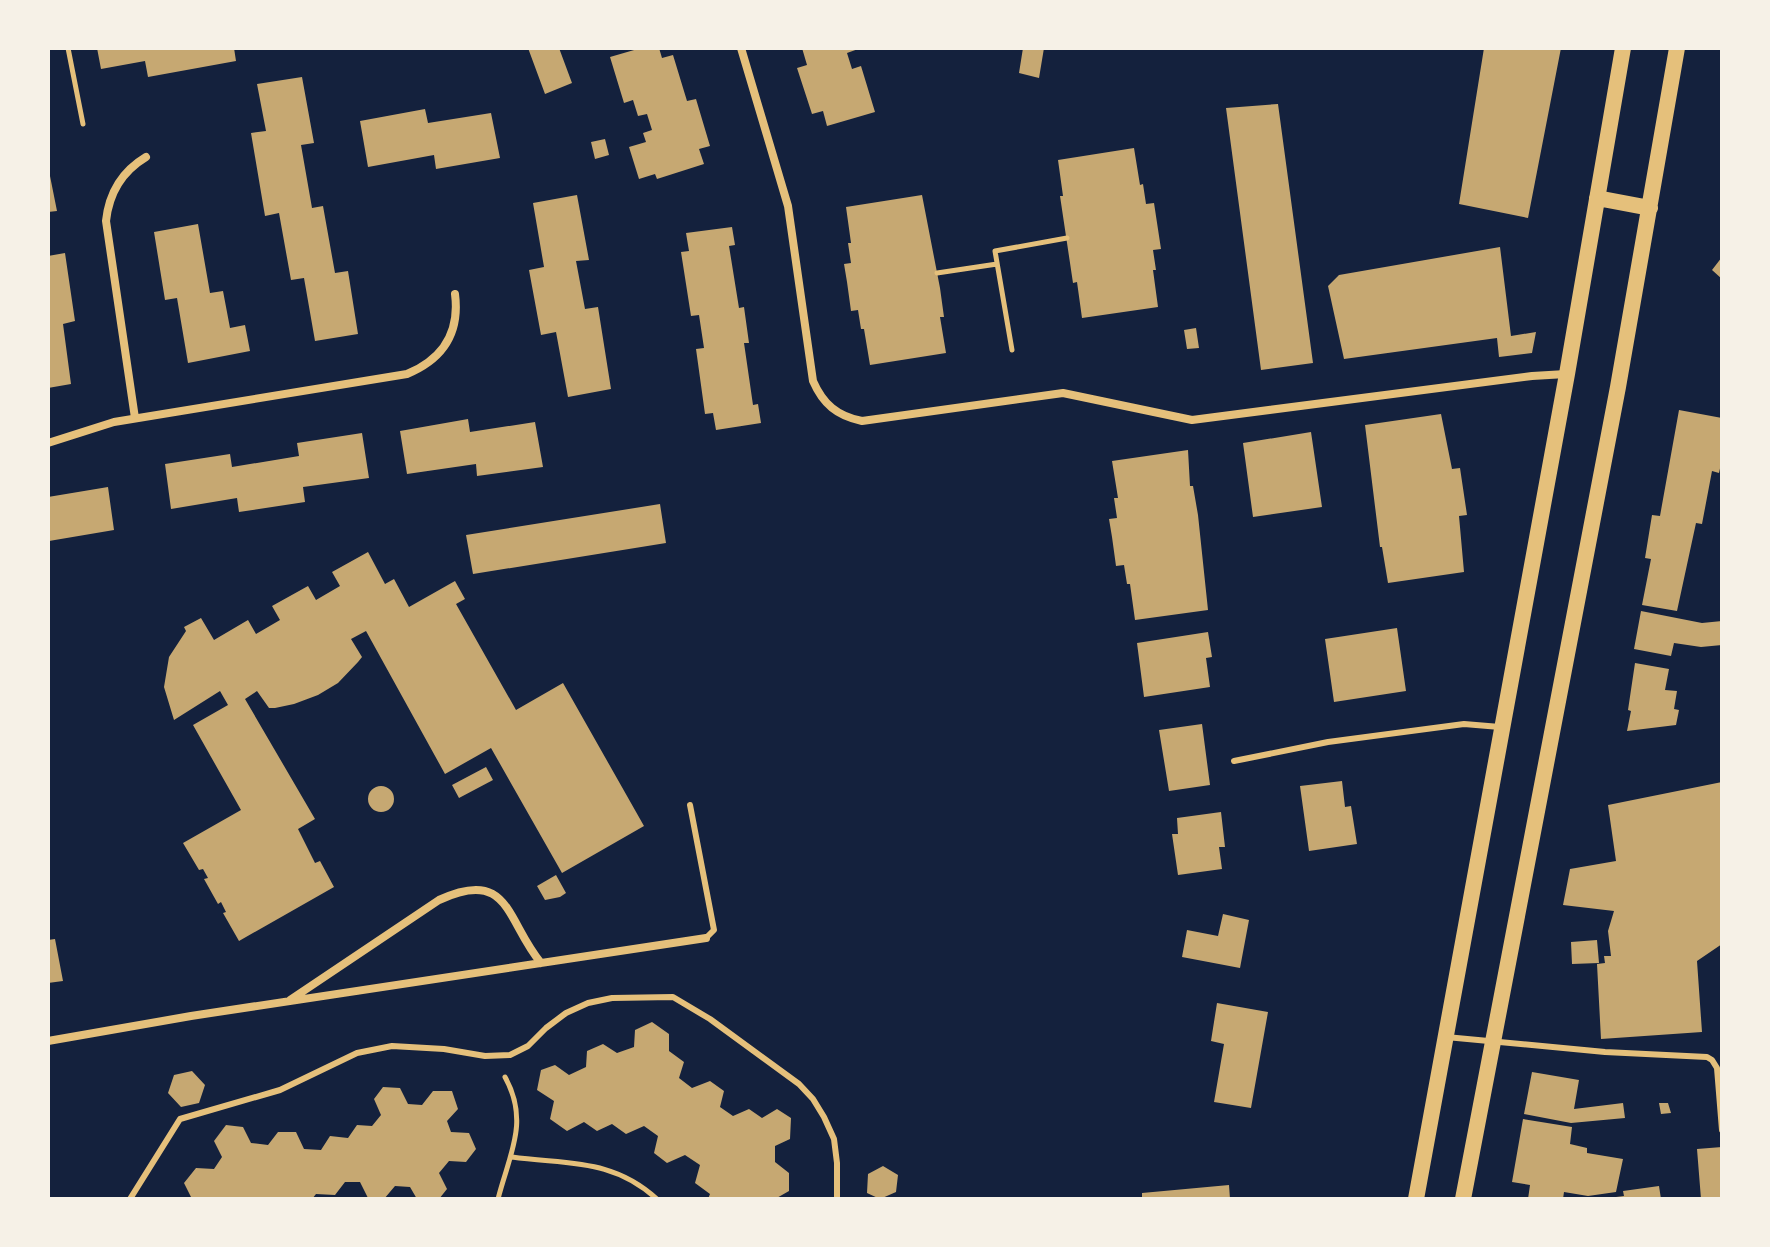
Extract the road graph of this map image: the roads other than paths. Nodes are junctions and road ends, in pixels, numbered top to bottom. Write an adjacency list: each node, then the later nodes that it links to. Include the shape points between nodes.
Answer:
1 (741, 48): 8 (street, via 788,206 813,381 830,408 850,419 1063,393 1192,420)
2 (1623, 48): 5 (main road)
3 (1677, 48): 6 (main road)
4 (146, 157): 9 (street, via 117,184 106,221)
5 (1597, 198): 6 (main road); 8 (main road)
6 (1650, 208): 19 (main road)
7 (455, 294): 9 (street, via 449,343 438,357 407,374)
8 (1567, 374): 11 (main road)
9 (135, 418): 10 (street)
10 (48, 443)
11 (1502, 728): 12 (lane, via 1464,724); 17 (main road)
12 (1234, 761)
13 (690, 805): 14 (lane, via 714,930)
14 (706, 938): 15 (street)
15 (541, 963): 16 (street); 16 (street, via 502,900 466,889 439,900)
16 (286, 1002): 18 (street)
17 (1446, 1037): 19 (lane); 23 (main road)
18 (48, 1041)
19 (1493, 1042): 20 (lane, via 1707,1057 1717,1068); 24 (main road)
20 (1722, 1130)
21 (130, 1199): 22 (lane, via 180,1119 280,1090 357,1053 392,1046 510,1055 566,1013 623,997 673,997 799,1084 834,1139)
22 (837, 1199)
23 (1416, 1199)
24 (1463, 1199)

